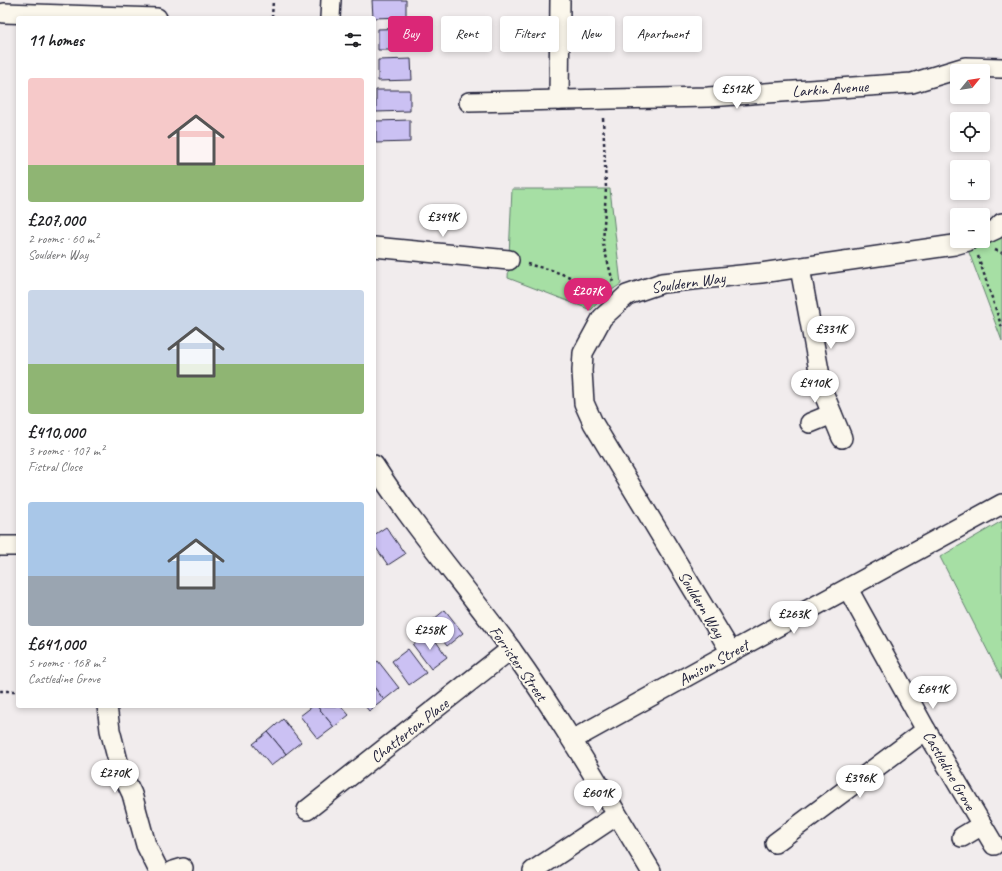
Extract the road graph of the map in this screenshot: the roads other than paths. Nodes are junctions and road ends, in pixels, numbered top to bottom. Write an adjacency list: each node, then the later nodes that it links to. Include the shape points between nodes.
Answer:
1 (330, 0): 5 (street)
2 (560, 0): 7 (street)
3 (4, 14): 4 (street)
4 (67, 16)
5 (330, 16)
6 (1002, 68): 7 (street, Larkin Avenue, via 964,67 912,83 708,97)
7 (559, 100): 8 (street, Larkin Avenue)
8 (469, 102)
9 (1002, 223): 10 (street)
10 (990, 232)
11 (950, 246): 14 (street, Souldern Way)
12 (376, 247): 13 (street)
13 (509, 260)
14 (800, 268): 15 (street, via 823,392); 24 (street, Souldern Way, via 662,283 627,295 602,318 583,353 584,403 593,423)
15 (832, 414): 16 (street); 17 (street)
16 (810, 423)
17 (842, 438)
18 (376, 471): 23 (street, Forrister Street)
19 (1002, 504): 22 (street, Amison Street)
20 (0, 546): 21 (street)
21 (16, 546)
22 (848, 589): 24 (street, Amison Street); 26 (street, Castledine Grove)
23 (511, 649): 27 (street, Forrister Street); 28 (street, Chatterton Place)
24 (731, 652): 27 (street, Amison Street)
25 (107, 708): 34 (street, via 120,769 132,794 146,845)
26 (926, 730): 30 (street, Castledine Grove); 32 (street)
27 (572, 740): 29 (street, Forrister Street)
28 (307, 810)
29 (617, 815): 35 (street); 36 (street, Forrister Street)
30 (982, 825): 31 (street); 33 (street, Castledine Grove)
31 (962, 837)
32 (775, 843)
33 (994, 845)
34 (159, 871)
35 (533, 871)
36 (651, 871)

